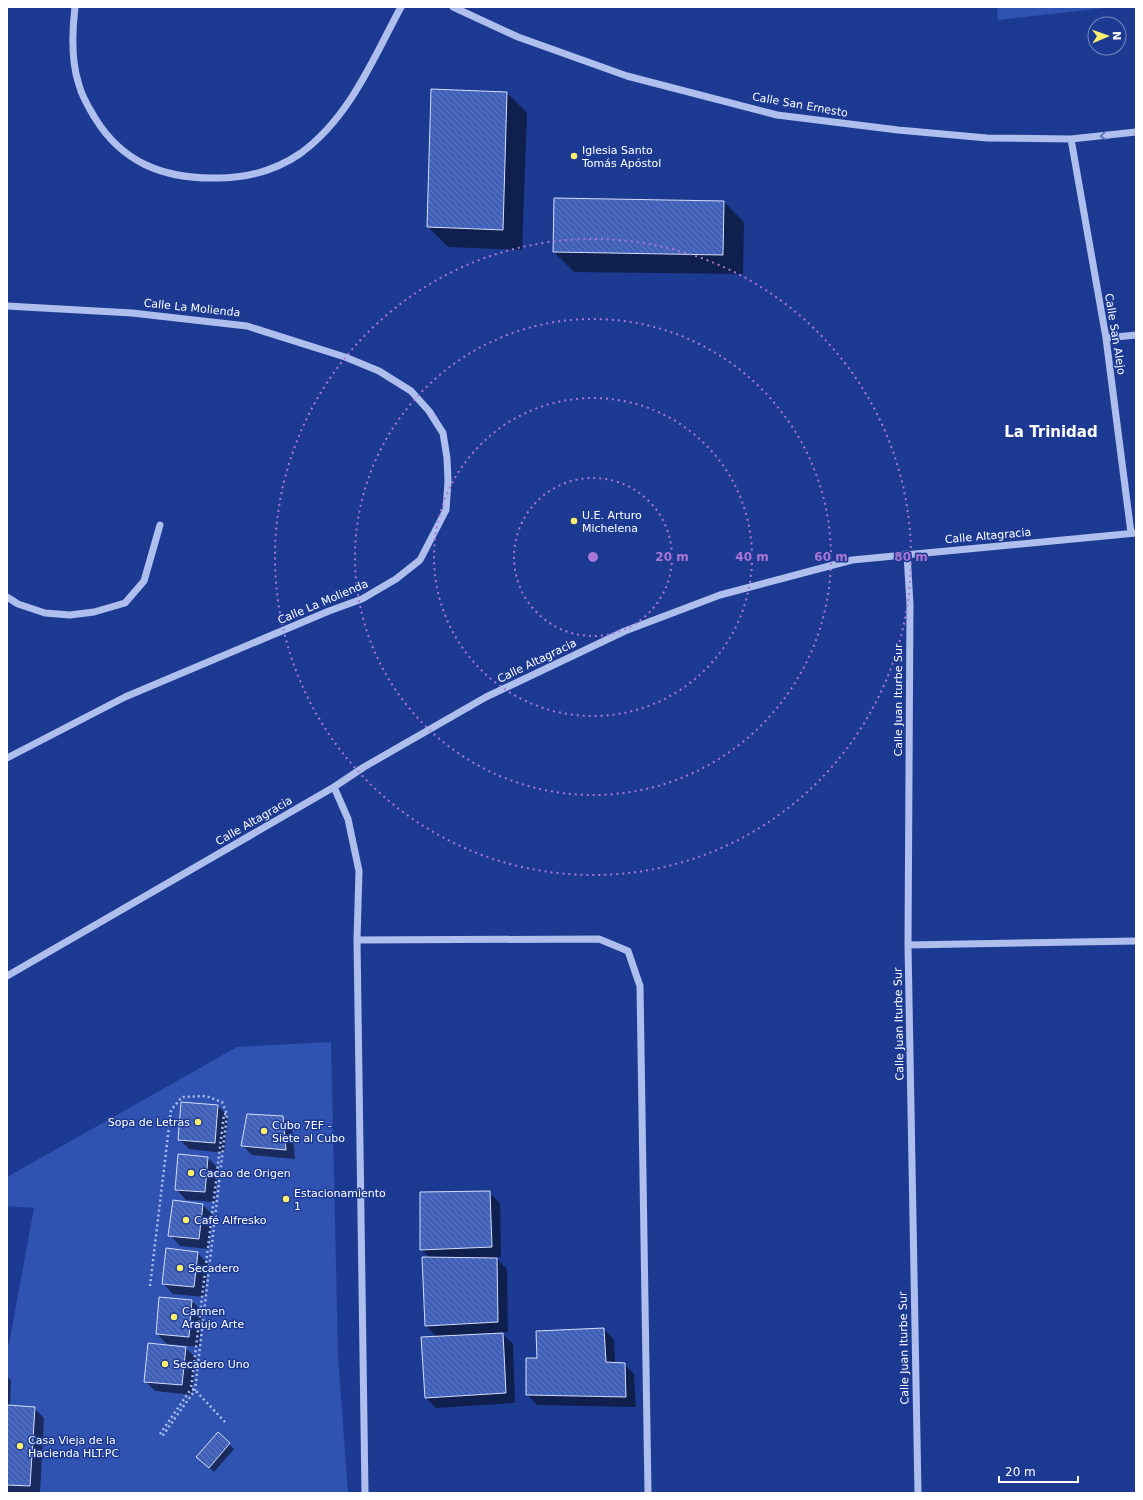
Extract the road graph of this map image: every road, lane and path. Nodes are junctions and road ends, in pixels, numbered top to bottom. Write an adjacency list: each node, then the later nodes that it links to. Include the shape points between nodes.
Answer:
1 (75, 7): 2 (street, via 73,53 79,85 104,133 140,163 160,172 184,178 232,178 280,166 318,140 337,120 354,96)
2 (401, 7)
3 (453, 7): 5 (street, Calle San Ernesto, via 518,38 627,76 777,115 891,130 987,138)
4 (1136, 132): 5 (street, Calle San Ernesto, one-way to 5)
5 (1071, 139): 8 (street, Calle San Alejo)
6 (7, 306): 13 (street, Calle La Molienda, via 132,313 247,326 345,357 379,371 411,391 429,411 443,433 448,480 446,510 435,533 420,560 396,579 362,599 125,697)
7 (1136, 334): 8 (street)
8 (1106, 338): 10 (street, Calle San Alejo)
9 (160, 524): 12 (street, via 144,581 125,603 94,612 70,615 45,614)
10 (1134, 533): 11 (street, Calle Altagracia)
11 (907, 554): 14 (street, Calle Altagracia, via 852,560 776,579 720,595 625,631 486,697); 17 (street, Calle Juan Iturbe Sur, via 910,604)
12 (7, 597)
13 (7, 758)
14 (334, 787): 15 (street, via 348,819 359,871); 18 (street, Calle Altagracia)
15 (357, 940): 26 (street); 27 (street, via 599,939 628,951 640,986)
16 (1136, 941): 17 (street)
17 (908, 945): 28 (street, Calle Juan Iturbe Sur)
18 (7, 976)
19 (227, 1114): 20 (path, via 222,1102 206,1096 182,1097 171,1110); 21 (path, via 224,1114); 22 (path)
20 (150, 1286)
21 (191, 1389): 22 (path); 24 (path)
22 (195, 1390): 23 (path); 25 (path)
23 (225, 1422)
24 (160, 1434)
25 (161, 1438)
26 (365, 1493)
27 (648, 1493)
28 (918, 1493)

